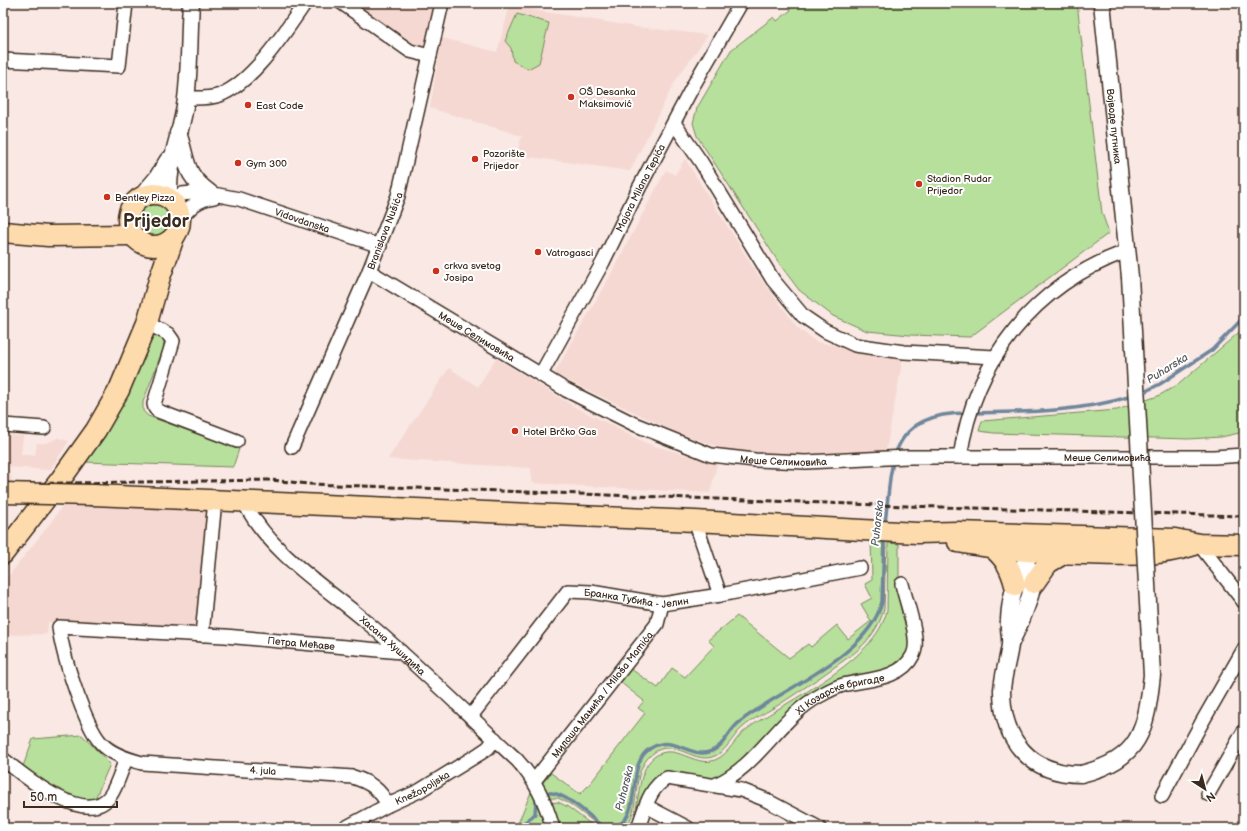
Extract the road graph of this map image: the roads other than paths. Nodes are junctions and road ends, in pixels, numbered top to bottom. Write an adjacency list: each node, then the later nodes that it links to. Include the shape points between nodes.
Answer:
1 (126, 3): 9 (street, via 119,66)
2 (191, 3): 10 (street)
3 (305, 3): 10 (street, via 250,74 237,86 219,95)
4 (342, 3): 8 (street, via 410,51)
5 (442, 3): 8 (street, Branislava Nušića)
6 (741, 3): 11 (street, Majora Milana Tepića)
7 (1102, 3): 21 (street, Војводе путника)
8 (430, 56): 20 (street, Branislava Nušića, via 398,196)
9 (3, 60)
10 (186, 98): 12 (street)
11 (674, 123): 25 (street, via 774,280 802,316 825,331 855,345 904,352); 26 (street, Majora Milana Tepića, via 638,188 603,262)
12 (176, 140): 13 (street, via 190,175 201,187); 14 (street, via 168,180); 15 (street, via 157,178)
13 (217, 195): 14 (street, Vidovdanska, via 182,194); 16 (street, Vidovdanska, via 201,200 190,208); 20 (street, Vidovdanska, via 239,199)
14 (170, 199): 15 (main road, via 154,194); 16 (main road, via 177,208)
15 (135, 203): 18 (main road); 19 (main road, via 128,224)
16 (177, 228): 19 (main road, via 162,245 152,246); 23 (main road)
17 (3, 232): 18 (main road, via 48,236)
18 (98, 234): 19 (main road)
19 (138, 240): 23 (main road, via 155,264)
20 (380, 246): 22 (street, Branislava Nušića)
21 (1127, 251): 25 (street, via 1077,274 1050,293 1021,321); 46 (street, Војводе путника, bridge, via 1152,675 1144,728 1122,758 1108,766 1081,774 1054,771 1036,763 1023,752 1008,731 1002,689 1010,643 1018,627)
22 (369, 271): 26 (street, Меше Селимовића); 30 (street, Branislava Nušića)
23 (159, 280): 24 (main road)
24 (147, 323): 29 (street, via 168,334 173,341 154,408); 43 (main road, via 119,390 96,430)
25 (994, 357): 32 (street, via 976,394 966,424)
26 (541, 374): 32 (street, Меше Селимовића, via 566,390 634,424 711,455 806,462)
27 (3, 425): 28 (street)
28 (44, 428)
29 (237, 441)
30 (292, 447)
31 (1244, 455): 32 (street, Меше Селимовића)
32 (960, 457)
33 (3, 493): 34 (main road, bridge)
34 (215, 500): 35 (main road); 51 (street)
35 (244, 502): 36 (main road); 53 (street, Хасана Хушидића, via 254,522 271,541)
36 (695, 521): 37 (main road); 47 (street)
37 (910, 532): 38 (main road, via 957,532); 41 (main road)
38 (1033, 544): 39 (main road, via 1175,539); 41 (main road); 42 (main road); 46 (street, via 1035,570)
39 (1199, 544): 40 (main road); 42 (main road, via 1172,552 1125,555); 48 (street)
40 (1244, 545)
41 (994, 549): 46 (main road)
42 (1065, 553): 46 (main road, via 1048,563)
43 (3, 554)
44 (860, 568): 47 (street, Бранка Тубића - Јелин)
45 (902, 584): 59 (street, XI Козарске бригаде, via 916,643 913,655 904,668 889,676 842,686 820,695 782,725 742,768)
46 (1025, 584)
47 (720, 596): 49 (street, Бранка Тубића - Јелин)
48 (1244, 602)
49 (662, 604): 54 (street, Бранка Тубића - Јелин, via 591,592 568,591); 60 (street, Милоша Мамића / Miloša Mamića, via 657,624)
50 (59, 627): 51 (street, Петра Мећаве); 58 (street, 4. jula, via 61,644 86,720 102,744)
51 (202, 635): 53 (street, Петра Мећаве)
52 (1244, 649): 62 (street)
53 (401, 652): 54 (street, Хасана Хушидића)
54 (471, 716): 56 (street, Хасана Хушидића)
55 (1244, 731): 61 (street)
56 (495, 739): 60 (street, Хасана Хушидића, via 517,760); 63 (street, Knežopoljska, via 479,754 419,791)
57 (3, 759): 58 (street, via 44,789 78,806 90,807 97,806 110,796)
58 (126, 759): 63 (street, 4. jula, via 142,763 353,777 374,786 383,794)
59 (715, 785): 64 (street, via 667,778 658,782); 69 (street, via 741,790 764,799)
60 (537, 786): 66 (street, Хасана Хушидића)
61 (1208, 794)
62 (1162, 796)
63 (388, 805): 65 (street, Knežopoljska)
64 (646, 806): 67 (street); 68 (street)
65 (345, 828)
66 (553, 828)
67 (638, 828)
68 (688, 828)
69 (819, 828)

